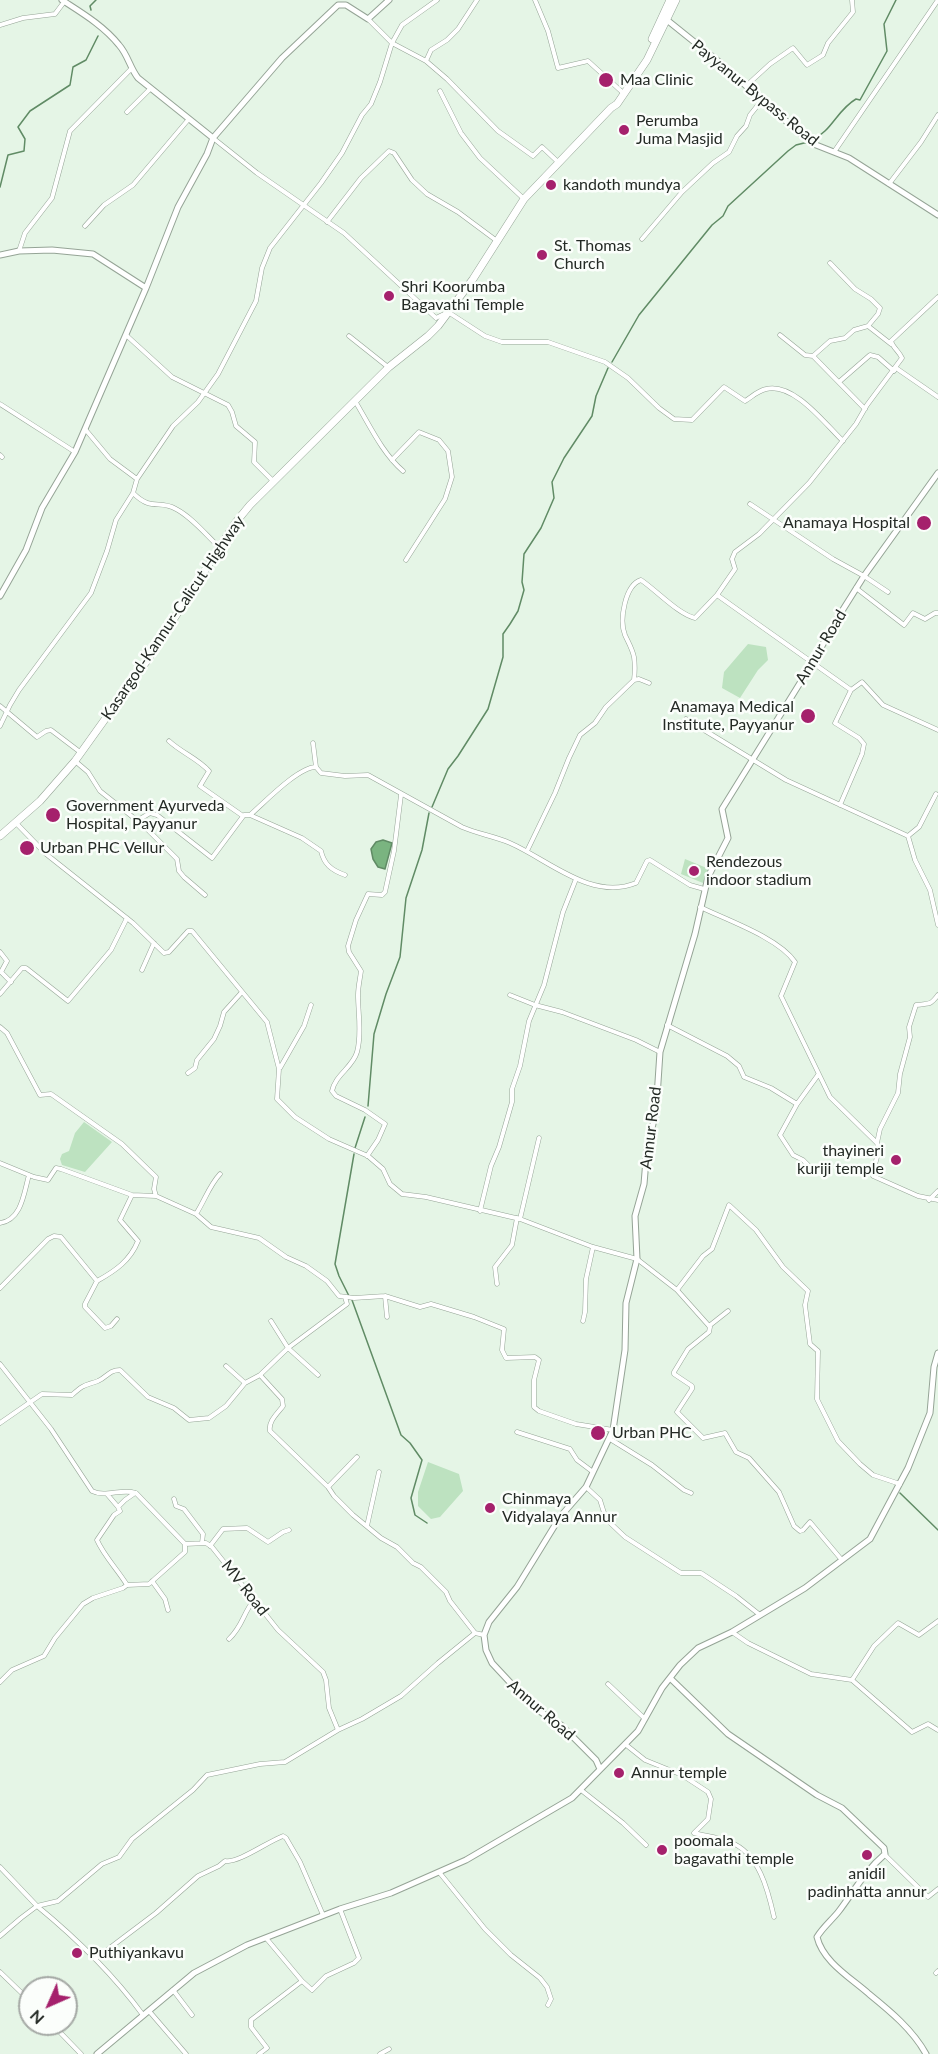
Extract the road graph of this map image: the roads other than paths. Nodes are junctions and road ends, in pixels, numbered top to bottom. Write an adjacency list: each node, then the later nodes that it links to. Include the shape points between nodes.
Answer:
1 (389, 0): 10 (main road)
2 (438, 0): 13 (street, via 402,25)
3 (477, 0): 14 (street, via 458,29 431,50)
4 (535, 0): 19 (street, via 558,68 588,62)
5 (670, 0): 19 (highway, Kasargod-Kannur-Calicut Highway)
6 (676, 0): 11 (highway, Kasargod-Kannur-Calicut Highway)
7 (852, 0): 16 (street, via 853,12 823,55 807,65 793,48)
8 (938, 0): 26 (street)
9 (63, 1): 12 (street, via 55,14); 15 (main road, via 103,28 119,44)
10 (368, 20): 13 (street); 25 (main road, via 346,5 338,5 282,58)
11 (667, 20): 16 (main road, Payyanur Bypass Road); 21 (highway, Kasargod-Kannur-Calicut Highway, via 647,60)
12 (0, 25)
13 (393, 43): 14 (street); 30 (street, via 370,104 342,153)
14 (426, 61): 27 (street, via 498,131 533,156 542,147)
15 (131, 69): 17 (main road); 36 (street, via 70,131 52,198 25,234)
16 (746, 86): 20 (main road, Payyanur Bypass Road)
17 (150, 89): 22 (street); 24 (main road)
18 (440, 91): 29 (street, via 461,133 480,158)
19 (621, 91): 21 (highway, Kasargod-Kannur-Calicut Highway)
20 (762, 100): 26 (main road, Payyanur Bypass Road, via 810,141); 34 (street, via 729,152 682,192)
21 (611, 108): 27 (highway, Kasargod-Kannur-Calicut Highway)
22 (127, 112)
23 (938, 115): 28 (street)
24 (188, 120): 25 (main road); 33 (street, via 133,184 104,205)
25 (213, 138): 30 (street); 39 (main road, via 178,207)
26 (834, 152): 28 (main road, Payyanur Bypass Road)
27 (559, 163): 29 (highway, Kasargod-Kannur-Calicut Highway)
28 (890, 184): 31 (main road, Payyanur Bypass Road)
29 (524, 199): 35 (highway, Kasargod-Kannur-Calicut Highway)
30 (304, 206): 32 (street); 51 (street, via 270,248 261,268 255,301 232,350)
31 (938, 215)
32 (327, 222): 35 (street, via 361,178 389,151 427,194); 41 (street, via 436,318)
33 (86, 226)
34 (642, 239)
35 (497, 242): 41 (highway, Kasargod-Kannur-Calicut Highway)
36 (19, 251): 37 (main road); 39 (main road, via 93,254)
37 (0, 255)
38 (830, 263): 42 (street, via 880,309)
39 (146, 288): 43 (main road)
40 (938, 297): 46 (street, via 906,325)
41 (448, 312): 48 (highway, Kasargod-Kannur-Calicut Highway, via 428,336); 57 (street, via 485,336 502,342 548,342 605,362 674,418 692,420 724,387 745,401 768,388 804,401)
42 (868, 326): 46 (street); 47 (street, via 854,330 844,339 830,341)
43 (126, 335): 51 (street, via 172,377); 56 (main road)
44 (349, 336): 48 (street)
45 (780, 336): 47 (street, via 805,356)
46 (892, 344): 49 (street, via 902,358)
47 (813, 357): 50 (street)
48 (388, 367): 53 (highway, Kasargod-Kannur-Calicut Highway)
49 (895, 370): 50 (street, via 870,355); 52 (street); 55 (street)
50 (839, 382): 55 (street)
51 (205, 393): 62 (street, via 173,426); 63 (street, via 228,405 236,426 255,442 254,462)
52 (938, 397)
53 (356, 401): 59 (street); 63 (highway, Kasargod-Kannur-Calicut Highway)
54 (0, 404): 58 (street)
55 (865, 409): 57 (street)
56 (84, 429): 58 (main road); 62 (street, via 110,459)
57 (843, 441): 66 (street, via 809,483)
58 (75, 452): 73 (main road, via 42,508 26,550)
59 (392, 460): 60 (street); 68 (street, via 419,432 439,441 448,452 451,468 445,499)
60 (403, 471)
61 (938, 472): 69 (main road, Annur Road)
62 (137, 479): 64 (street)
63 (274, 482): 67 (highway, Kasargod-Kannur-Calicut Highway, via 236,522)
64 (133, 493): 67 (street, via 146,504 174,507); 80 (street, via 116,520 91,593)
65 (750, 504): 66 (street)
66 (772, 518): 69 (street); 72 (street, via 735,552 735,569)
67 (220, 548): 86 (highway, Kasargod-Kannur-Calicut Highway)
68 (406, 560)
69 (864, 576): 70 (main road, Annur Road); 71 (street)
70 (856, 588): 74 (street, via 904,625 913,614 926,619); 75 (main road, Annur Road)
71 (888, 592)
72 (717, 595): 75 (street); 76 (street, via 695,618 640,580 631,586 623,623 633,654)
73 (0, 596)
74 (938, 613)
75 (813, 662): 78 (street); 87 (main road, Annur Road)
76 (634, 680): 77 (street); 99 (street, via 580,735)
77 (649, 682)
78 (851, 690): 83 (street, via 862,682 883,705); 92 (street, via 835,723 864,744)
79 (0, 706): 80 (street)
80 (7, 711): 82 (street); 86 (street, via 37,737 51,730)
81 (686, 719): 87 (street)
82 (0, 726)
83 (938, 730)
84 (169, 741): 94 (street, via 209,771 200,786)
85 (313, 743): 89 (street)
86 (81, 753): 88 (highway, Kasargod-Kannur-Calicut Highway)
87 (752, 759): 92 (street); 102 (main road, Annur Road, via 722,809 728,838)
88 (75, 761): 95 (street, via 100,791); 96 (highway, Kasargod-Kannur-Calicut Highway)
89 (316, 767): 91 (street, via 321,773 368,775); 93 (street, via 289,781)
90 (936, 794): 98 (street, via 919,827)
91 (401, 795): 99 (street, via 475,833 494,836); 127 (street, via 385,892 368,894 348,942 349,952 361,971 358,1046 354,1060 332,1088 336,1096 385,1124)
92 (840, 805): 98 (street)
93 (250, 815): 94 (street); 100 (street, via 302,838 321,851 334,871)
94 (243, 816): 95 (street, via 212,858 158,815 150,813)
95 (136, 819): 103 (street, via 177,859 184,877)
96 (15, 823): 97 (highway, Kasargod-Kannur-Calicut Highway); 106 (street, via 46,854)
97 (0, 836)
98 (908, 836): 104 (street)
99 (527, 851): 101 (street)
100 (345, 874)
101 (576, 879): 102 (street, via 603,888 630,886 636,884 650,860 690,885); 117 (street)
102 (704, 889): 105 (main road, Annur Road)
103 (206, 895)
104 (936, 904): 107 (street)
105 (700, 907): 118 (main road, Annur Road); 123 (street, via 766,937 790,954 795,962 781,996)
106 (127, 918): 108 (street); 111 (street, via 111,950 68,1001 26,968)
107 (938, 925)
108 (154, 943): 110 (street); 112 (street, via 164,953 169,952 191,930)
109 (0, 952): 111 (street, via 7,961 1,972)
110 (142, 970)
111 (11, 982): 113 (street)
112 (242, 992): 121 (street, via 267,1022); 122 (street, via 224,1012 214,1039)
113 (0, 994)
114 (510, 995): 117 (street)
115 (938, 995): 126 (street, via 927,1005 916,1005 898,1093 879,1130)
116 (311, 1005): 121 (street, via 304,1026)
117 (535, 1005): 120 (street); 137 (street)
118 (667, 1025): 120 (main road, Annur Road); 124 (street, via 727,1056 739,1066 744,1077)
119 (0, 1027): 134 (street, via 40,1095 51,1094 122,1144 156,1178)
120 (660, 1052): 142 (main road, Annur Road, via 656,1112 644,1184 634,1216)
121 (279, 1069): 127 (street, via 280,1103 329,1139)
122 (188, 1073)
123 (818, 1075): 124 (street); 126 (street, via 830,1097)
124 (797, 1104): 129 (street, via 780,1135 793,1155)
125 (539, 1138): 139 (street)
126 (877, 1143): 135 (street, via 873,1176)
127 (367, 1156): 137 (street, via 402,1194)
128 (0, 1164): 131 (street)
129 (811, 1168)
130 (220, 1174): 138 (street)
131 (29, 1175): 133 (street, via 48,1180 56,1168); 140 (street, via 18,1212)
132 (938, 1191): 135 (street)
133 (132, 1195): 134 (street); 143 (street, via 120,1220 138,1241 136,1246 122,1266)
134 (156, 1196): 138 (street)
135 (929, 1200): 136 (street)
136 (938, 1200)
137 (480, 1211): 139 (street)
138 (196, 1214): 148 (street, via 211,1227 259,1238 306,1266 327,1281 339,1296)
139 (519, 1219): 141 (street); 144 (street, via 512,1245 495,1267)
140 (0, 1223)
141 (593, 1247): 142 (street); 153 (street)
142 (637, 1259): 146 (street); 165 (main road, Annur Road, via 626,1303 625,1350)
143 (97, 1281): 145 (street, via 61,1237 54,1236); 151 (street, via 86,1307 105,1328)
144 (497, 1284)
145 (0, 1288)
146 (677, 1290): 154 (street); 171 (street, via 712,1249 729,1205 808,1291 805,1305 810,1344 818,1351 817,1399 838,1441 873,1475)
147 (386, 1296): 148 (street); 150 (street); 165 (street, via 420,1307 430,1304 504,1329 502,1350 506,1358 539,1360 534,1380 534,1407 538,1411 576,1424)
148 (346, 1297): 155 (street, via 347,1304)
149 (728, 1311): 154 (street)
150 (387, 1317)
151 (117, 1319)
152 (271, 1321): 155 (street)
153 (583, 1321)
154 (709, 1326): 184 (street, via 709,1332 688,1350 674,1372 692,1386 677,1412 703,1438 725,1433 736,1452 749,1458 779,1492 794,1526 800,1531 810,1522)
155 (288, 1348): 159 (street); 160 (street)
156 (938, 1353): 162 (main road)
157 (0, 1364): 163 (street)
158 (226, 1366): 161 (street)
159 (260, 1375): 161 (street); 172 (street, via 284,1406 273,1418 270,1431)
160 (318, 1375)
161 (245, 1383): 163 (street, via 226,1406 209,1418 189,1420 174,1408 148,1397 120,1370 85,1383 72,1395 42,1394)
162 (935, 1388): 171 (main road, via 930,1413)
163 (29, 1403): 164 (street); 176 (street, via 92,1491)
164 (0, 1423)
165 (613, 1430): 167 (main road, Annur Road)
166 (517, 1431): 170 (street, via 570,1449 577,1460)
167 (610, 1438): 170 (main road, Annur Road); 175 (street)
168 (357, 1457): 172 (street)
169 (379, 1472): 179 (street)
170 (594, 1472): 173 (main road, Annur Road)
171 (900, 1484): 184 (main road, via 870,1539)
172 (328, 1487): 179 (street)
173 (586, 1487): 189 (street, via 600,1500 606,1519 626,1537 681,1573 701,1573); 193 (main road, Annur Road, via 560,1518)
174 (136, 1493): 176 (street); 178 (street); 182 (street)
175 (691, 1493)
176 (107, 1494): 178 (street)
177 (174, 1499): 181 (street, via 203,1534)
178 (118, 1507): 186 (street, via 120,1510 97,1540)
179 (367, 1526): 192 (street, via 421,1567 446,1592)
180 (288, 1530): 183 (street, via 268,1542 247,1528 223,1529)
181 (202, 1543): 182 (street, MV Road); 183 (street, MV Road)
182 (184, 1544): 185 (street, via 185,1552)
183 (210, 1546): 187 (street, MV Road)
184 (842, 1559): 189 (main road, via 805,1588)
185 (152, 1581): 186 (street); 188 (street)
186 (127, 1585): 197 (street, via 83,1604 44,1656 12,1670)
187 (254, 1600): 194 (street); 200 (street, MV Road, via 278,1630 323,1672 329,1708)
188 (168, 1610)
189 (760, 1615): 191 (main road)
190 (938, 1621): 196 (street, via 919,1635 898,1623 874,1646)
191 (732, 1632): 195 (main road, via 698,1648); 196 (street, via 811,1674)
192 (476, 1633): 193 (street); 200 (street, via 401,1696)
193 (484, 1635): 203 (main road, Annur Road, via 492,1663 533,1707 567,1732)
194 (228, 1639)
195 (670, 1678): 199 (main road); 206 (main road, via 728,1734 842,1808 884,1848)
196 (852, 1680): 201 (street, via 912,1732 928,1724)
197 (0, 1682)
198 (608, 1684): 199 (street)
199 (644, 1718): 202 (main road)
200 (338, 1730): 210 (street, via 285,1762 207,1775 132,1839 119,1857 102,1864 58,1901)
201 (938, 1730)
202 (625, 1744): 203 (main road); 213 (street, via 645,1760 682,1774 708,1792 708,1819 694,1833 733,1842 752,1858)
203 (600, 1769): 204 (main road)
204 (581, 1790): 205 (street); 208 (main road, via 499,1842)
205 (646, 1845)
206 (885, 1854): 209 (street, via 927,1898); 232 (main road, via 862,1876 817,1937 831,1962 887,2008 919,2040)
207 (0, 1867): 210 (street)
208 (439, 1871): 211 (main road, via 391,1893); 221 (street, via 485,1929 540,1978 551,2000)
209 (938, 1889)
210 (37, 1906): 214 (street); 216 (street)
211 (340, 1909): 212 (main road); 218 (street, via 359,1958 326,1976 312,1990)
212 (323, 1915): 215 (main road); 216 (street, via 300,1862 283,1836 198,1876 156,1914)
213 (774, 1917)
214 (0, 1936)
215 (266, 1938): 218 (street); 220 (main road, via 194,1973)
216 (95, 1959): 223 (street)
217 (0, 1972): 219 (street)
218 (302, 1981): 230 (street, via 251,2020 267,2048)
219 (18, 1989)
220 (173, 1990): 222 (main road); 224 (street)
221 (548, 2006)
222 (148, 2010): 223 (main road); 229 (street)
223 (143, 2015): 228 (main road)
224 (192, 2015)
225 (64, 2036): 227 (street)
226 (389, 2049): 231 (street)
227 (81, 2054)
228 (97, 2054)
229 (186, 2054)
230 (259, 2054)
231 (380, 2054)
232 (926, 2054)

